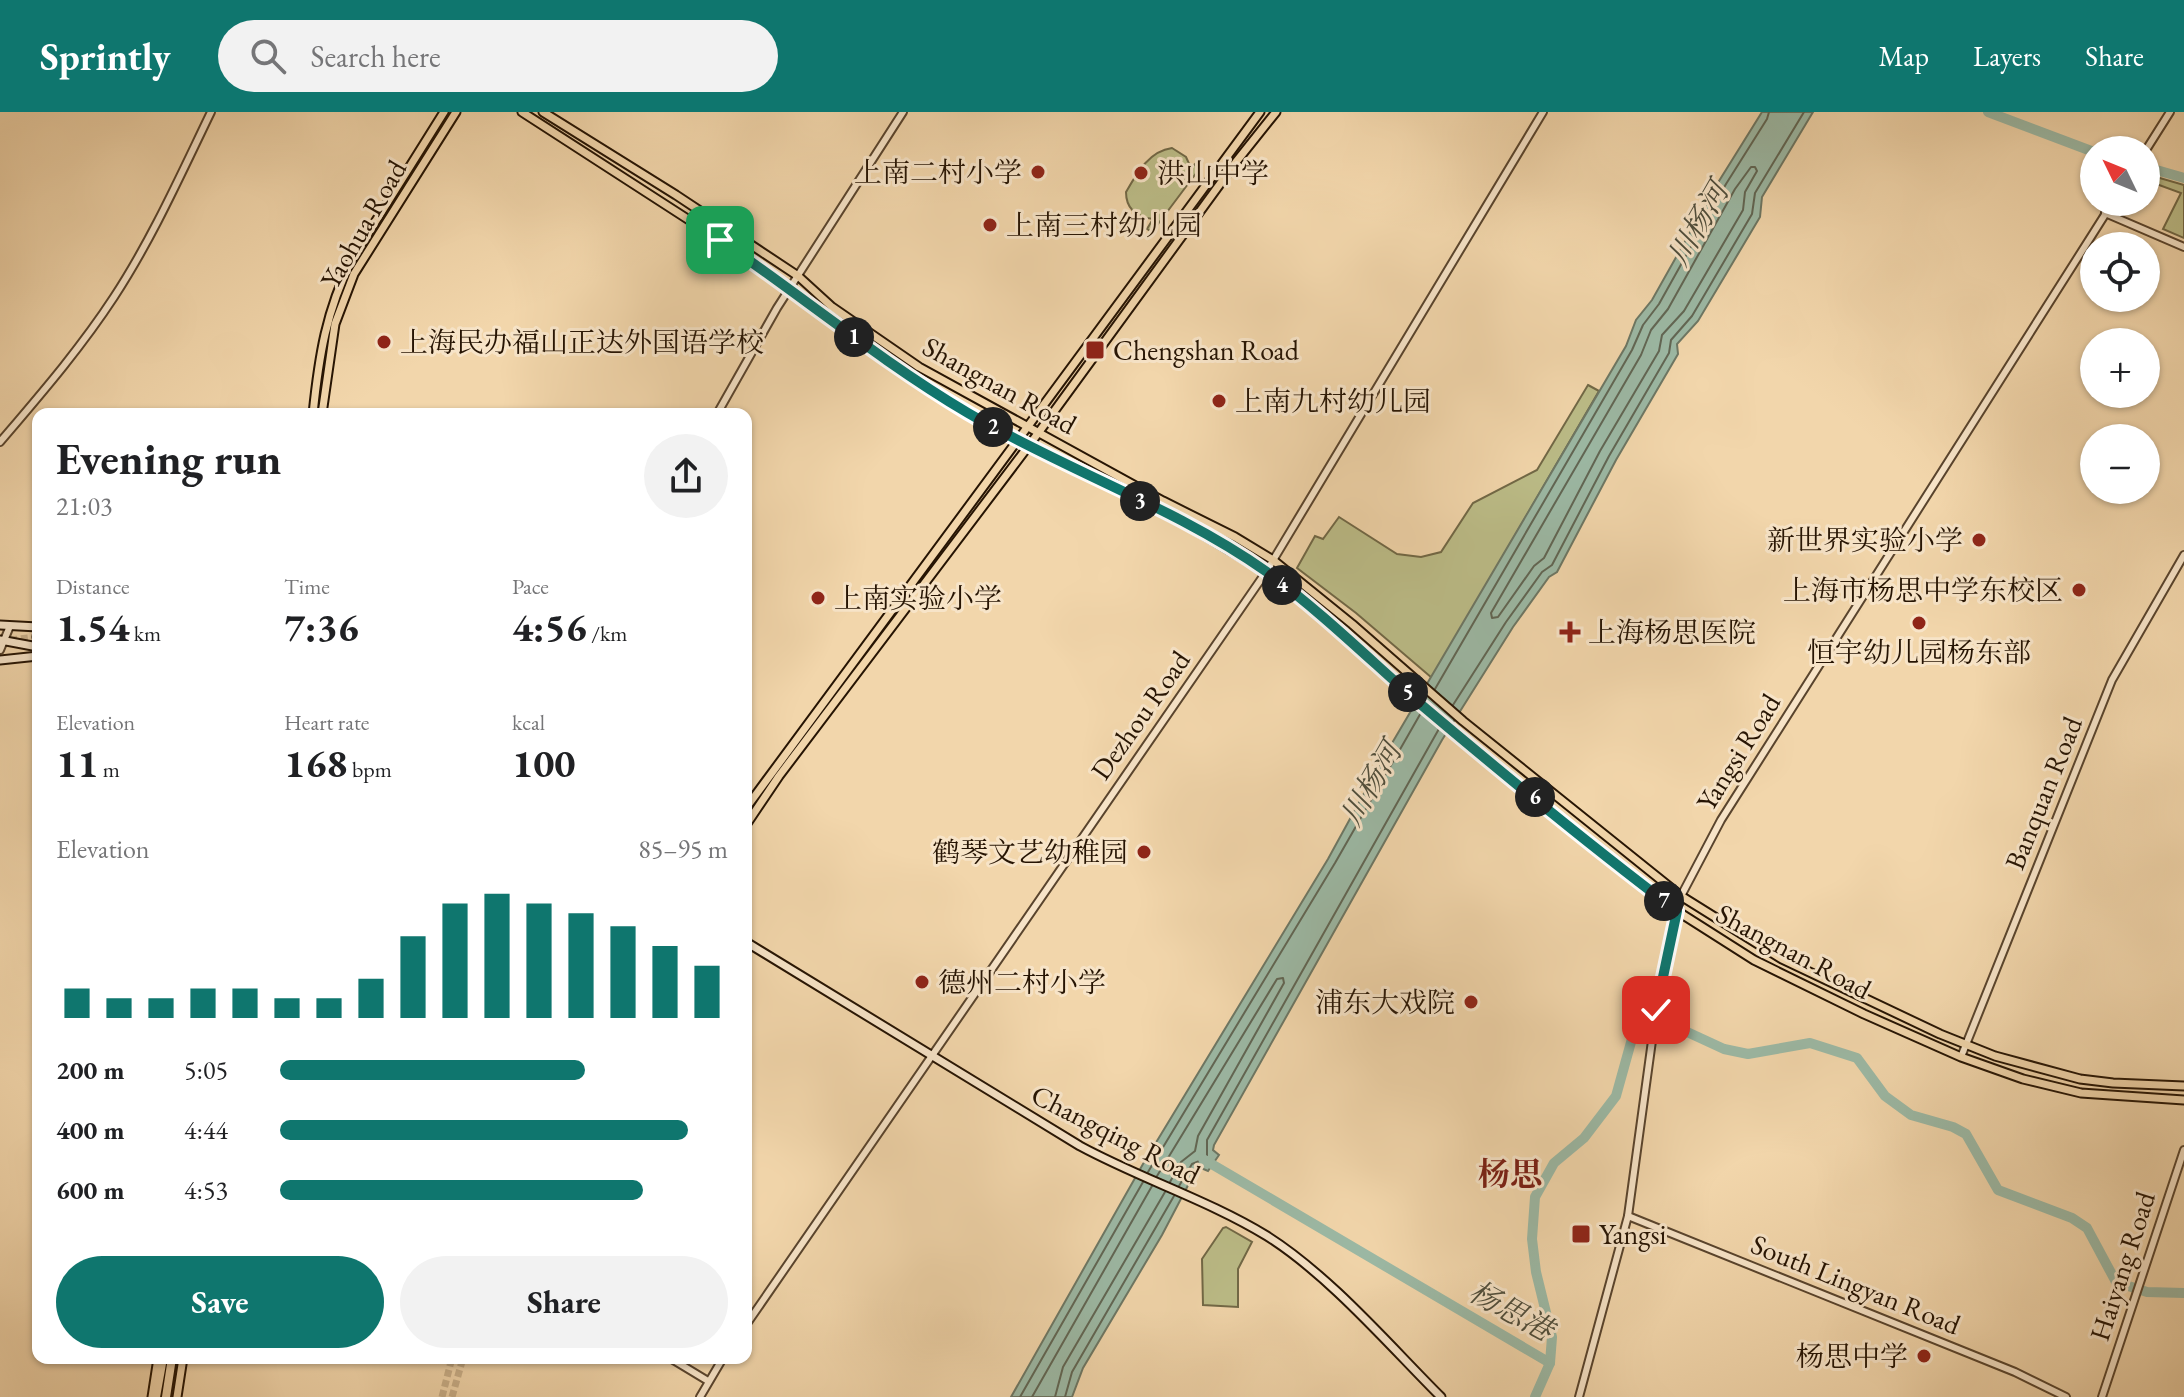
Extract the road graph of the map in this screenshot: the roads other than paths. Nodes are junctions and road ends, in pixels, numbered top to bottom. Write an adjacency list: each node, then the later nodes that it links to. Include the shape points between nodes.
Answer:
1 (211, 112): 23 (street, via 115,295)
2 (444, 112): 17 (main road, Yaohua Road, via 340,282 321,340)
3 (456, 112): 18 (main road, Yaohua Road, via 354,274 331,343)
4 (522, 112): 16 (main road, Shangnan Road)
5 (543, 112): 15 (main road, Shangnan Road)
6 (903, 112): 15 (street)
7 (1260, 112): 20 (main road)
8 (1276, 112): 21 (main road)
9 (1543, 112): 26 (street, Dezhou Road)
10 (2170, 112): 11 (street)
11 (2155, 136)
12 (2103, 216): 38 (street, Yangsi Road, via 1729,807)
13 (2112, 216): 14 (street)
14 (2184, 247)
15 (798, 276): 16 (street); 20 (main road, Shangnan Road, via 832,307 919,367)
16 (791, 289): 19 (street); 22 (main road, Shangnan Road, via 922,384)
17 (314, 408)
18 (323, 408)
19 (721, 408)
20 (1029, 427): 21 (main road, Shangnan Road); 22 (main road)
21 (1039, 432): 24 (main road); 26 (main road, Shangnan Road)
22 (1019, 441): 24 (main road, Shangnan Road); 36 (main road)
23 (0, 442)
24 (1028, 446): 27 (main road, Shangnan Road, via 1187,525); 37 (main road)
25 (2184, 555): 41 (street, Banquan Road, via 2112,680)
26 (1273, 560): 27 (street, Dezhou Road); 38 (main road, Shangnan Road)
27 (1266, 572): 39 (main road, Shangnan Road); 42 (street, Dezhou Road)
28 (0, 625): 29 (main road)
29 (10, 626): 30 (main road); 31 (street)
30 (32, 627)
31 (2, 640): 32 (main road); 33 (street)
32 (32, 646)
33 (0, 650)
34 (32, 657): 35 (main road)
35 (0, 660)
36 (752, 800)
37 (752, 816)
38 (1681, 896): 39 (street, Yangsi Road); 41 (main road, Shangnan Road, via 1796,966)
39 (1677, 911): 43 (main road, Shangnan Road, via 1787,978); 47 (street, Yangsi Road, via 1656,1010)
40 (752, 946): 42 (main road, Changqing Road)
41 (1965, 1046): 43 (street, Banquan Road); 44 (main road, Shangnan Road, via 2080,1079)
42 (931, 1056): 48 (street, Dezhou Road); 59 (main road, Changqing Road, via 1080,1146 1244,1223 1303,1263)
43 (1961, 1057): 45 (main road, Shangnan Road, via 2081,1093)
44 (2184, 1086)
45 (2184, 1100)
46 (2184, 1150): 62 (street, Haiyang Road)
47 (1628, 1216): 60 (street, Yangsi Road); 61 (street, South Lingyan Road)
48 (752, 1316)
49 (159, 1364): 55 (highway)
50 (171, 1364): 56 (highway)
51 (182, 1364): 57 (main road)
52 (680, 1364): 54 (street)
53 (719, 1364): 54 (street)
54 (708, 1381): 58 (street)
55 (154, 1397)
56 (166, 1397)
57 (177, 1397)
58 (700, 1397)
59 (1441, 1397)
60 (1579, 1397)
61 (2066, 1397)
62 (2102, 1397)

